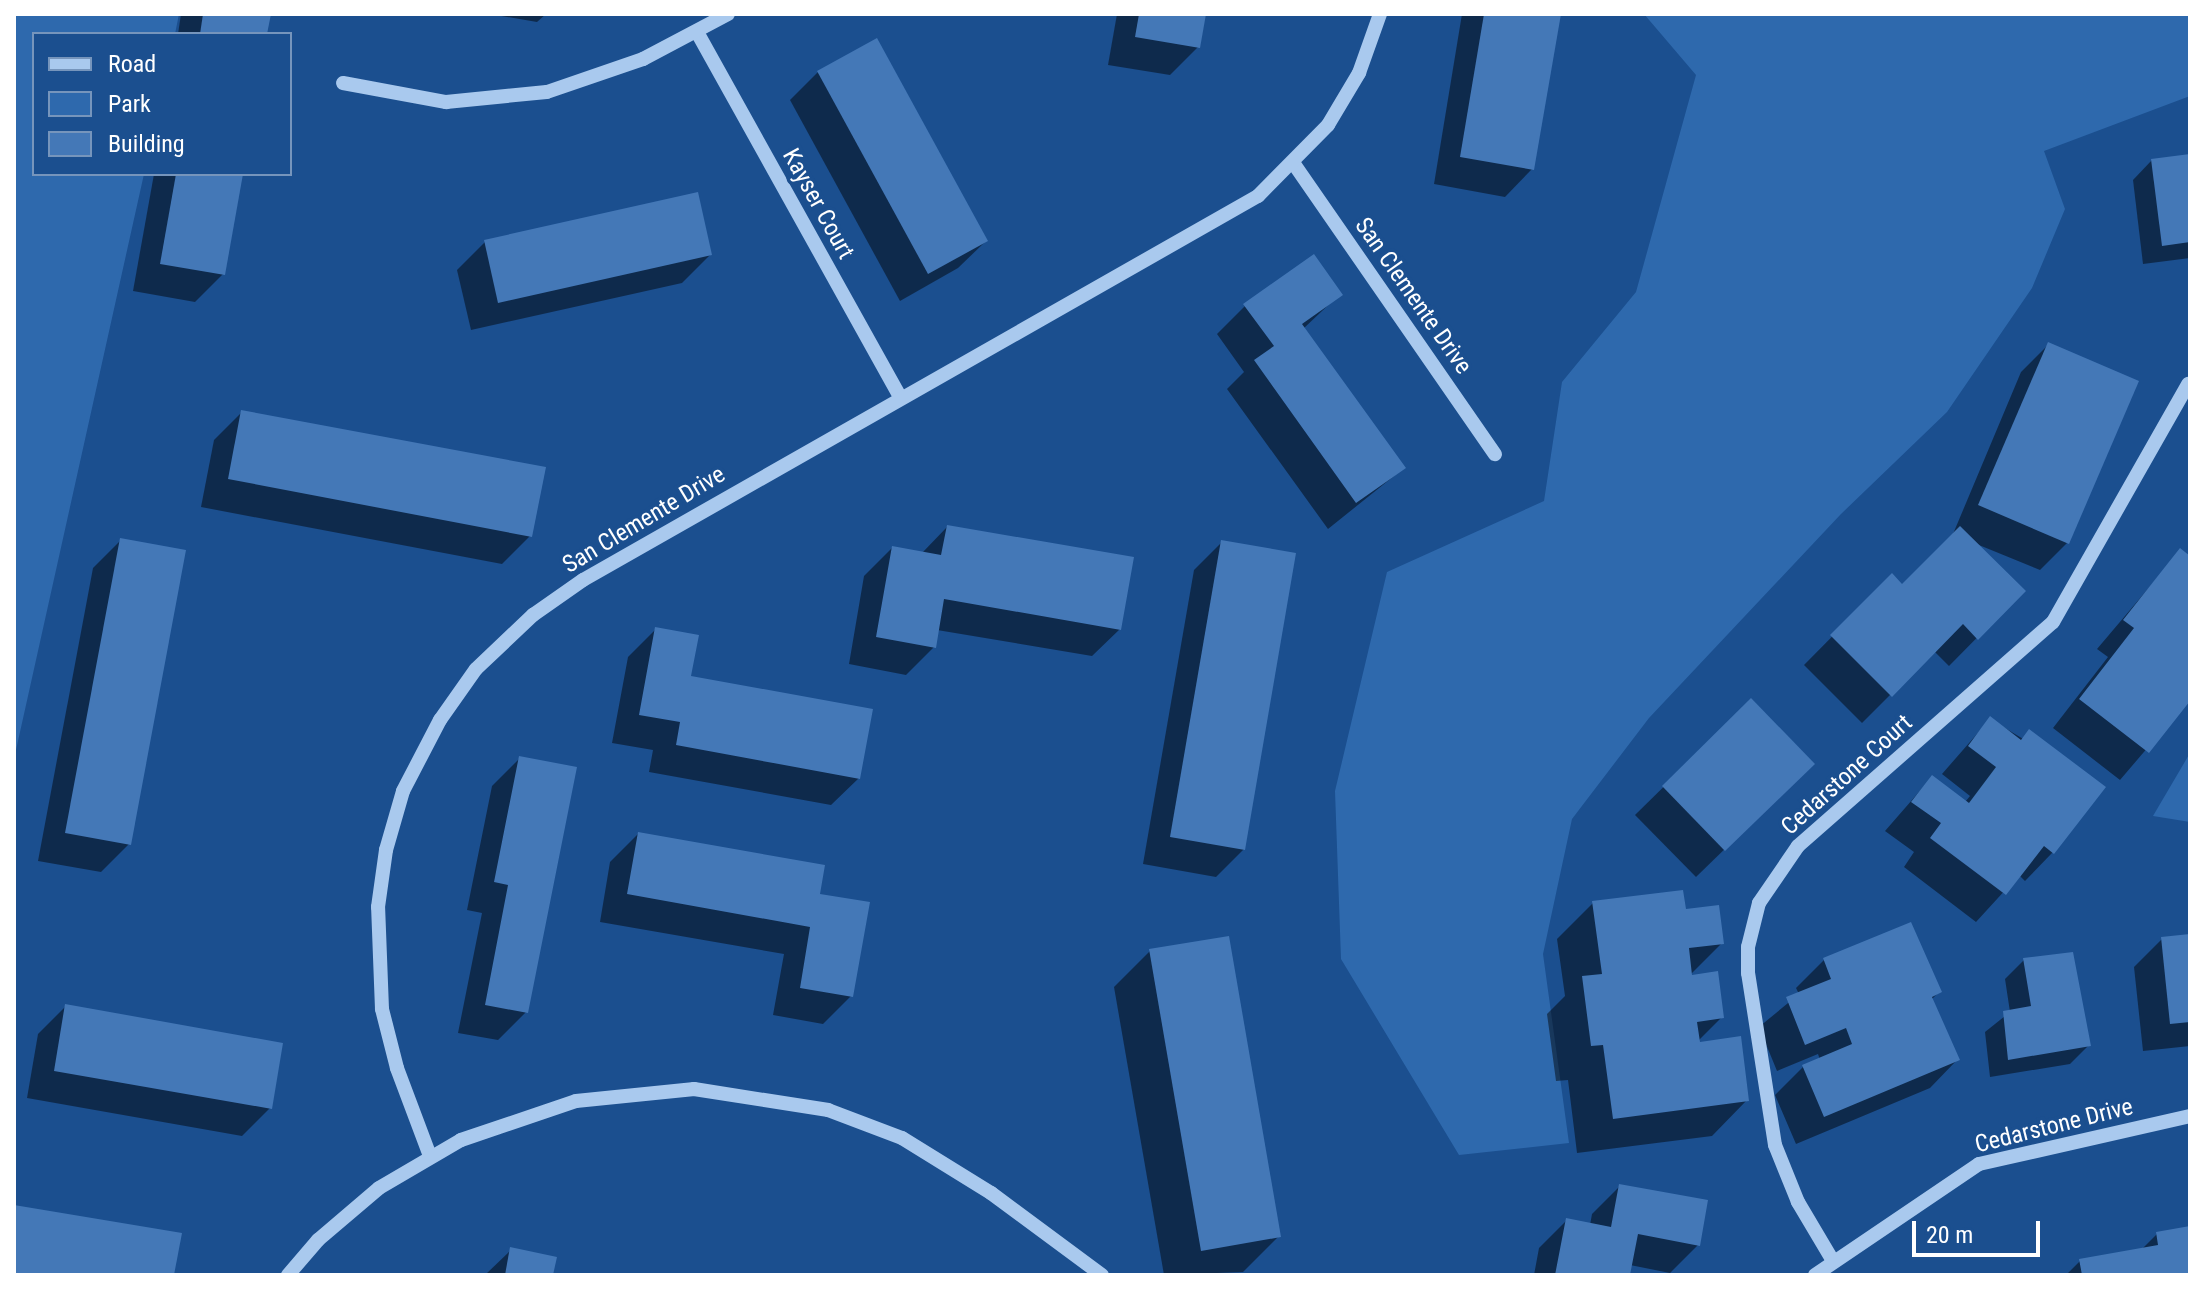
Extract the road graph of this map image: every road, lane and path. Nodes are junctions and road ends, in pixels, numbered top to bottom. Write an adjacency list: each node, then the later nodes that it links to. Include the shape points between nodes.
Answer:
1 (728, 14): 3 (street)
2 (1380, 14): 5 (street, San Clemente Drive, via 1350,90)
3 (697, 32): 4 (street, via 605,75 547,92 446,102); 7 (street, Kayser Court)
4 (343, 83)
5 (1294, 164): 7 (street, San Clemente Drive, via 1242,206); 8 (street, San Clemente Drive)
6 (2188, 384): 11 (street, Cedarstone Court, via 2053,622 1798,846 1759,903 1748,947 1748,973 1775,1145 1798,1202)
7 (900, 397): 10 (street, San Clemente Drive, via 549,602 476,669 440,720 397,809 382,869 377,926 382,1009 397,1068)
8 (1495, 454)
9 (2190, 1116): 11 (street, Cedarstone Drive, via 1979,1164)
10 (430, 1156): 12 (street, via 347,1214); 13 (street, via 538,1110 617,1093 694,1089 752,1095 828,1110 902,1138 991,1193)
11 (1833, 1261): 14 (street, Cedarstone Drive)
12 (288, 1275)
13 (1102, 1275)
14 (1815, 1275)

